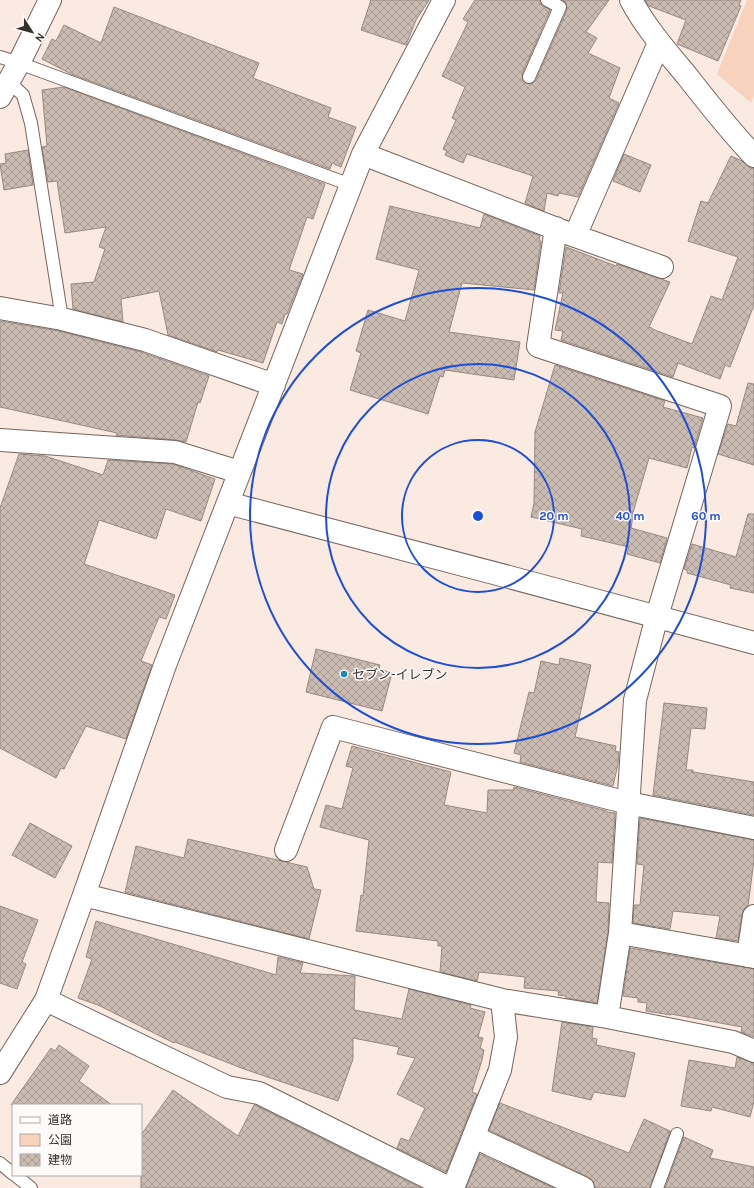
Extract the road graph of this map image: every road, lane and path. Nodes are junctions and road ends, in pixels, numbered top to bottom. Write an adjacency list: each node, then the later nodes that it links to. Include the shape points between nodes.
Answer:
1 (50, 0): 6 (street)
2 (444, 0): 9 (street)
3 (547, 0): 7 (lane, via 560,7)
4 (631, 0): 5 (street)
5 (659, 43): 10 (street); 12 (street)
6 (10, 60): 8 (street); 11 (lane)
7 (530, 77)
8 (4, 90): 15 (lane, via 23,95 31,122)
9 (363, 154): 11 (street); 12 (street)
10 (754, 156)
11 (351, 185): 16 (street)
12 (566, 232): 13 (street); 20 (street, via 538,346 720,406)
13 (662, 267)
14 (0, 308): 15 (street)
15 (62, 319): 16 (street, via 145,340)
16 (274, 384): 18 (street)
17 (0, 440): 18 (street, via 175,452)
18 (239, 472): 19 (street)
19 (231, 504): 20 (street); 25 (street, via 165,665)
20 (657, 616): 21 (street); 22 (street, via 635,700)
21 (754, 643)
22 (628, 804): 23 (street); 24 (street, via 334,727); 27 (street)
23 (754, 828)
24 (286, 850)
25 (84, 895): 29 (street); 30 (street)
26 (754, 916): 28 (street)
27 (620, 933): 28 (street); 31 (street)
28 (751, 956)
29 (46, 1000): 33 (street); 40 (street, via 227,1087 259,1093)
30 (502, 1000): 31 (street); 35 (street, via 506,1037 500,1070)
31 (607, 1017): 32 (street, via 733,1042)
32 (754, 1051)
33 (0, 1073)
34 (677, 1134): 43 (lane)
35 (474, 1137): 41 (street); 42 (street)
36 (0, 1163): 37 (lane)
37 (12, 1172)
38 (16, 1176): 39 (lane)
39 (31, 1188)
40 (449, 1188)
41 (453, 1188)
42 (583, 1188)
43 (657, 1188)

